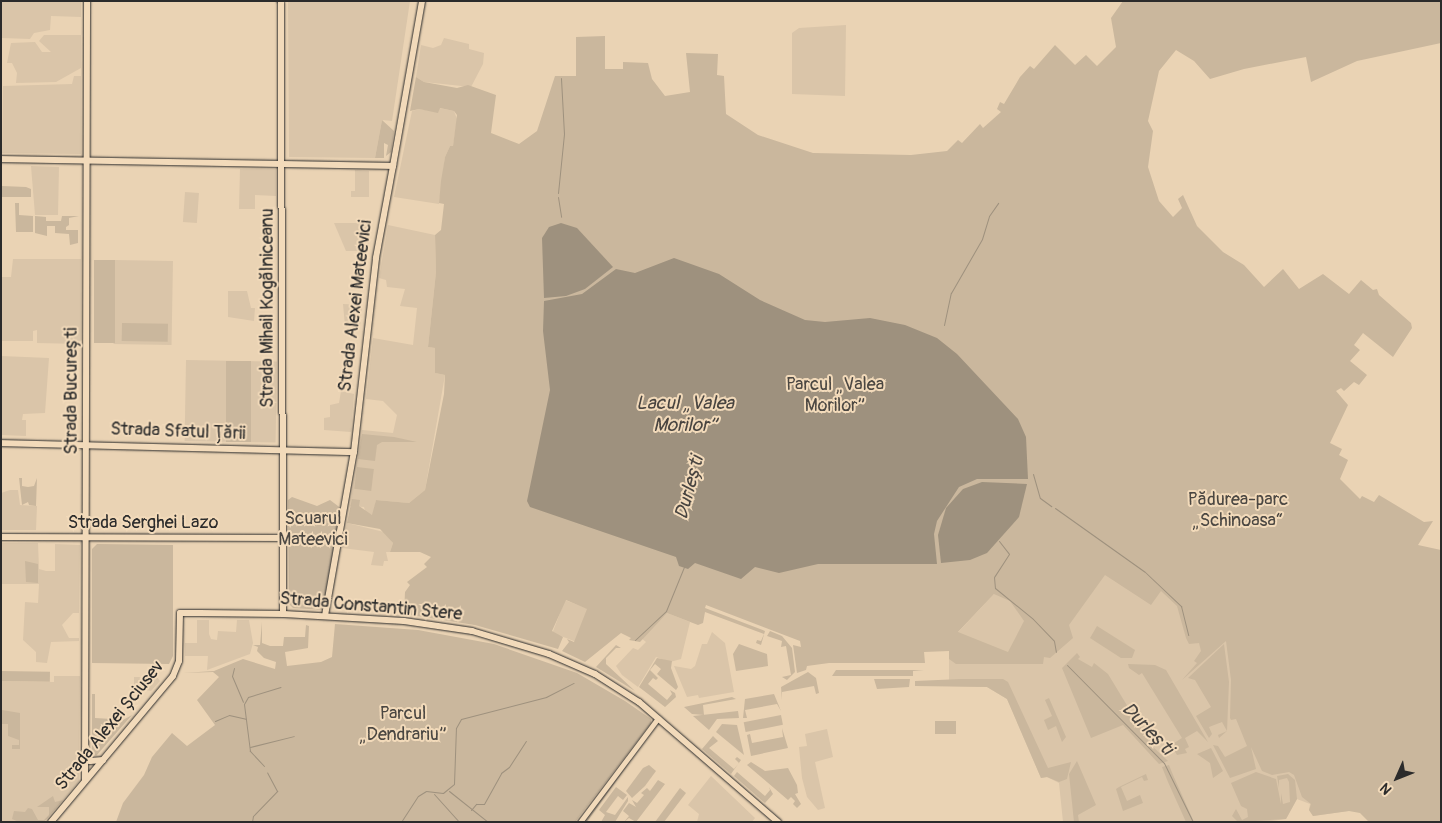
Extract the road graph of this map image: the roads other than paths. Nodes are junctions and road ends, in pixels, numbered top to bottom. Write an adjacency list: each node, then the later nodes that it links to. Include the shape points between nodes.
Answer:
1 (87, 1): 5 (main road, Strada București)
2 (281, 1): 6 (main road, Strada Mihail Kogălniceanu)
3 (422, 1): 7 (main road, Strada Alexei Mateevici)
4 (1, 159): 5 (main road)
5 (86, 160): 6 (main road); 9 (main road, Strada București)
6 (283, 164): 7 (main road); 10 (main road, Strada Mihail Kogălniceanu)
7 (393, 166): 11 (main road, Strada Alexei Mateevici, via 376,258)
8 (1, 443): 9 (main road, Strada Sfatul Țării)
9 (87, 445): 10 (main road, Strada Sfatul Țării); 13 (main road, Strada București)
10 (285, 450): 11 (main road, Strada Sfatul Țării); 14 (main road, Strada Mihail Kogălniceanu)
11 (354, 452): 17 (main road, Strada Alexei Mateevici)
12 (1, 537): 13 (main road, Strada Serghei Lazo)
13 (86, 537): 14 (main road, Strada Serghei Lazo); 19 (main road, Strada București)
14 (285, 538): 16 (main road, Strada Mihail Kogălniceanu)
15 (180, 613): 16 (main road, Strada Constantin Stere); 20 (main road, Strada Alexei Șciusev, via 179,661 175,672)
16 (284, 614): 17 (main road, Strada Constantin Stere)
17 (325, 616): 18 (main road, Strada Constantin Stere, via 450,628 523,644 595,674)
18 (658, 718): 23 (street); 24 (main road, Strada Constantin Stere)
19 (85, 749): 20 (main road, via 92,762); 21 (main road, Strada București)
20 (104, 759): 21 (main road, Strada Alexei Șciusev)
21 (85, 781): 22 (main road, Strada Alexei Șciusev)
22 (51, 822)
23 (580, 822)
24 (778, 822)

